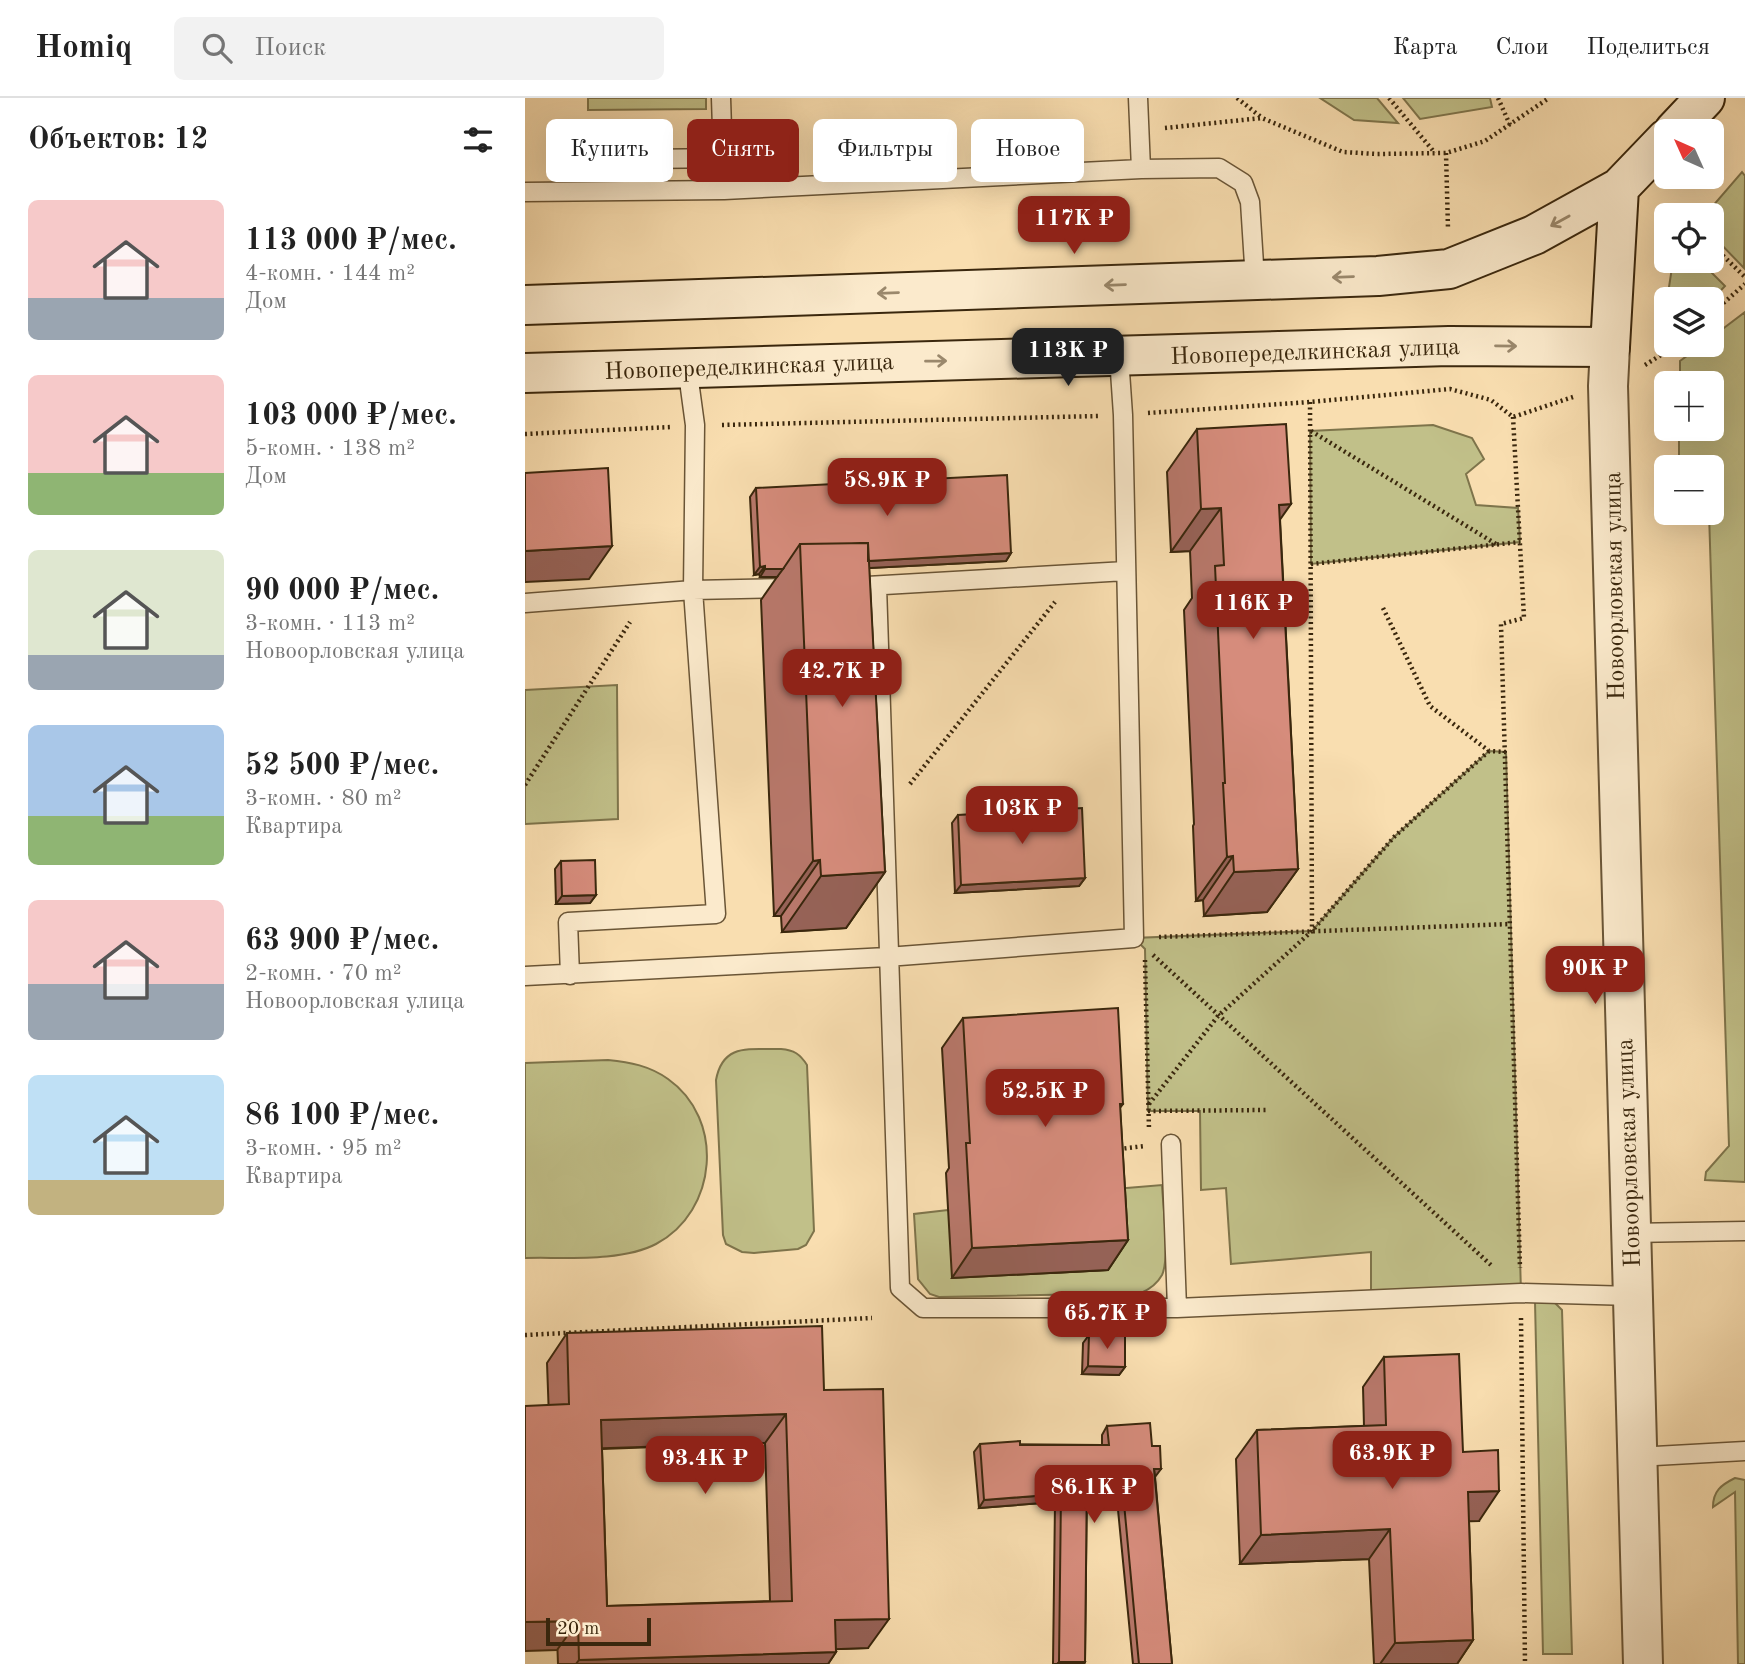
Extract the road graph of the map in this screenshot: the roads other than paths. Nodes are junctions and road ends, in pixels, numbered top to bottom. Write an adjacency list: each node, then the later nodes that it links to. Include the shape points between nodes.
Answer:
1 (721, 98): 4 (lane)
2 (1138, 98): 7 (lane)
3 (1705, 98): 5 (main road)
4 (722, 119)
5 (1685, 119)
6 (1654, 152): 9 (main road)
7 (1141, 169): 10 (lane); 12 (lane, via 1220,168 1243,183 1253,221)
8 (724, 182): 10 (lane)
9 (1619, 188): 12 (main road, one-way to 12, via 1534,235 1449,269); 14 (main road)
10 (724, 190): 11 (lane)
11 (525, 192)
12 (1255, 280): 13 (main road, one-way to 13)
13 (525, 305)
14 (1610, 347): 15 (main road, Новопеределкинская улица, one-way to 14, via 1450,346); 29 (main road, Новоорловская улица)
15 (1119, 357): 16 (main road, Новопеределкинская улица, one-way to 15); 18 (lane)
16 (687, 366): 17 (main road, Новопеределкинская улица); 22 (lane, via 695,425)
17 (525, 373)
18 (1126, 571): 19 (lane); 24 (lane, via 1134,938)
19 (877, 586): 21 (lane); 24 (lane)
20 (811, 587): 22 (lane)
21 (850, 587)
22 (693, 590): 23 (lane); 25 (lane, via 716,914 568,922)
23 (525, 603)
24 (887, 957): 25 (lane); 31 (lane, via 900,1288 923,1308)
25 (570, 975): 26 (lane)
26 (525, 976)
27 (1171, 1144): 31 (lane)
28 (1745, 1231): 29 (lane)
29 (1630, 1233): 30 (main road, Новоорловская улица)
30 (1632, 1296): 31 (lane, via 1521,1293); 33 (main road, Новоорловская улица)
31 (1177, 1308)
32 (1745, 1451): 33 (lane)
33 (1637, 1457): 34 (main road, Новоорловская улица)
34 (1643, 1664)

